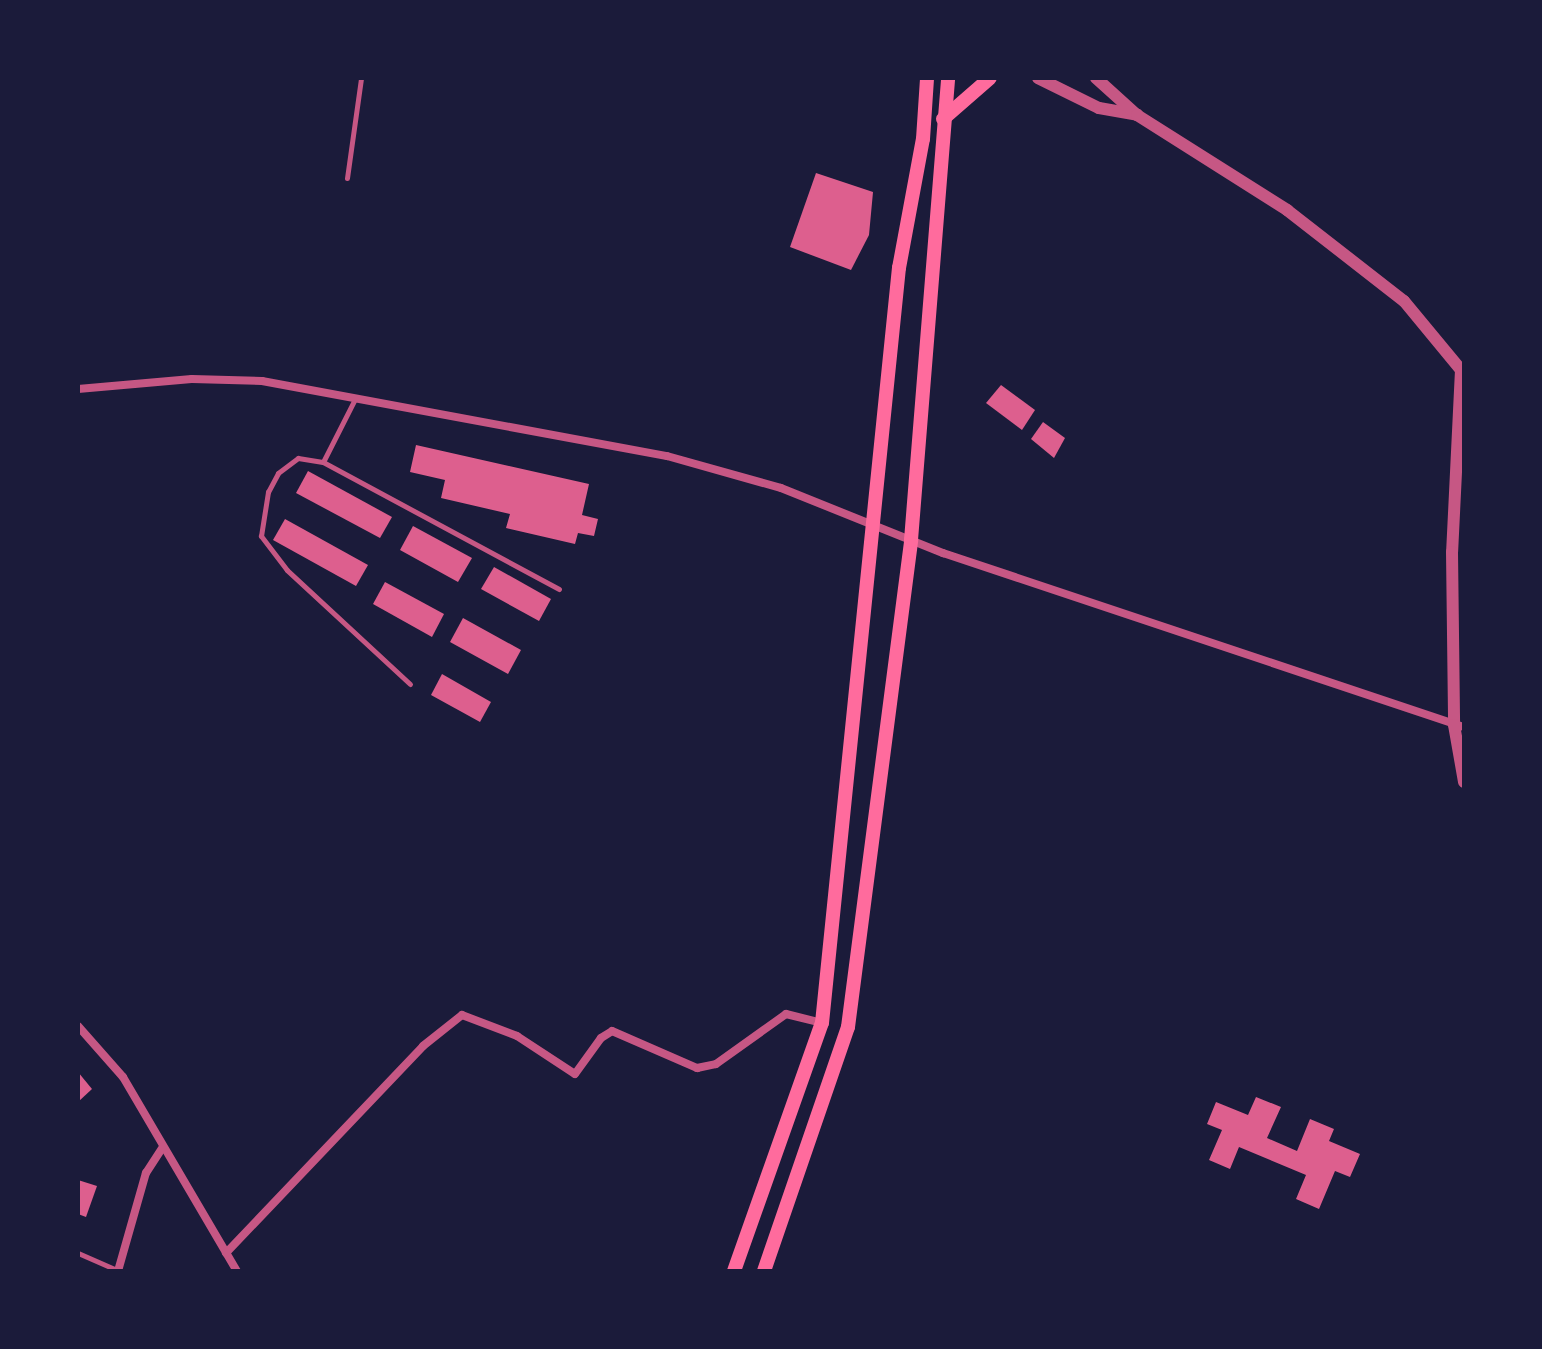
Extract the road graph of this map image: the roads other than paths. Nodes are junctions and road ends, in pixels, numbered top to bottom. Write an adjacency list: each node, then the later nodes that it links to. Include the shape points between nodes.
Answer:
1 (361, 78): 9 (lane)
2 (927, 78): 14 (main road, via 923,139 899,268)
3 (948, 78): 8 (main road)
4 (990, 78): 8 (main road)
5 (1038, 78): 7 (street, via 1099,108)
6 (1096, 78): 7 (street)
7 (1137, 115): 10 (street, via 1287,210 1404,301)
8 (943, 119): 15 (main road)
9 (347, 178)
10 (1463, 369): 18 (street, via 1452,552)
11 (78, 389): 12 (street, via 226,378)
12 (356, 398): 13 (lane); 14 (street, via 667,456)
13 (323, 462): 16 (lane); 17 (lane, via 298,458 278,473 261,518 261,536 287,570)
14 (873, 521): 15 (street); 20 (main road)
15 (911, 540): 18 (street, via 1198,642); 28 (main road, via 848,1027)
16 (559, 589)
17 (410, 684)
18 (1459, 726): 19 (street)
19 (1464, 782)
20 (822, 1023): 24 (street, via 786,1014 704,1068 612,1031 575,1074 517,1036 462,1015 423,1046); 27 (main road)
21 (78, 1026): 22 (street, via 123,1077)
22 (163, 1147): 24 (street); 25 (street, via 146,1173)
23 (78, 1253): 25 (lane)
24 (226, 1253): 26 (street)
25 (118, 1271)
26 (237, 1271)
27 (734, 1271)
28 (764, 1271)

